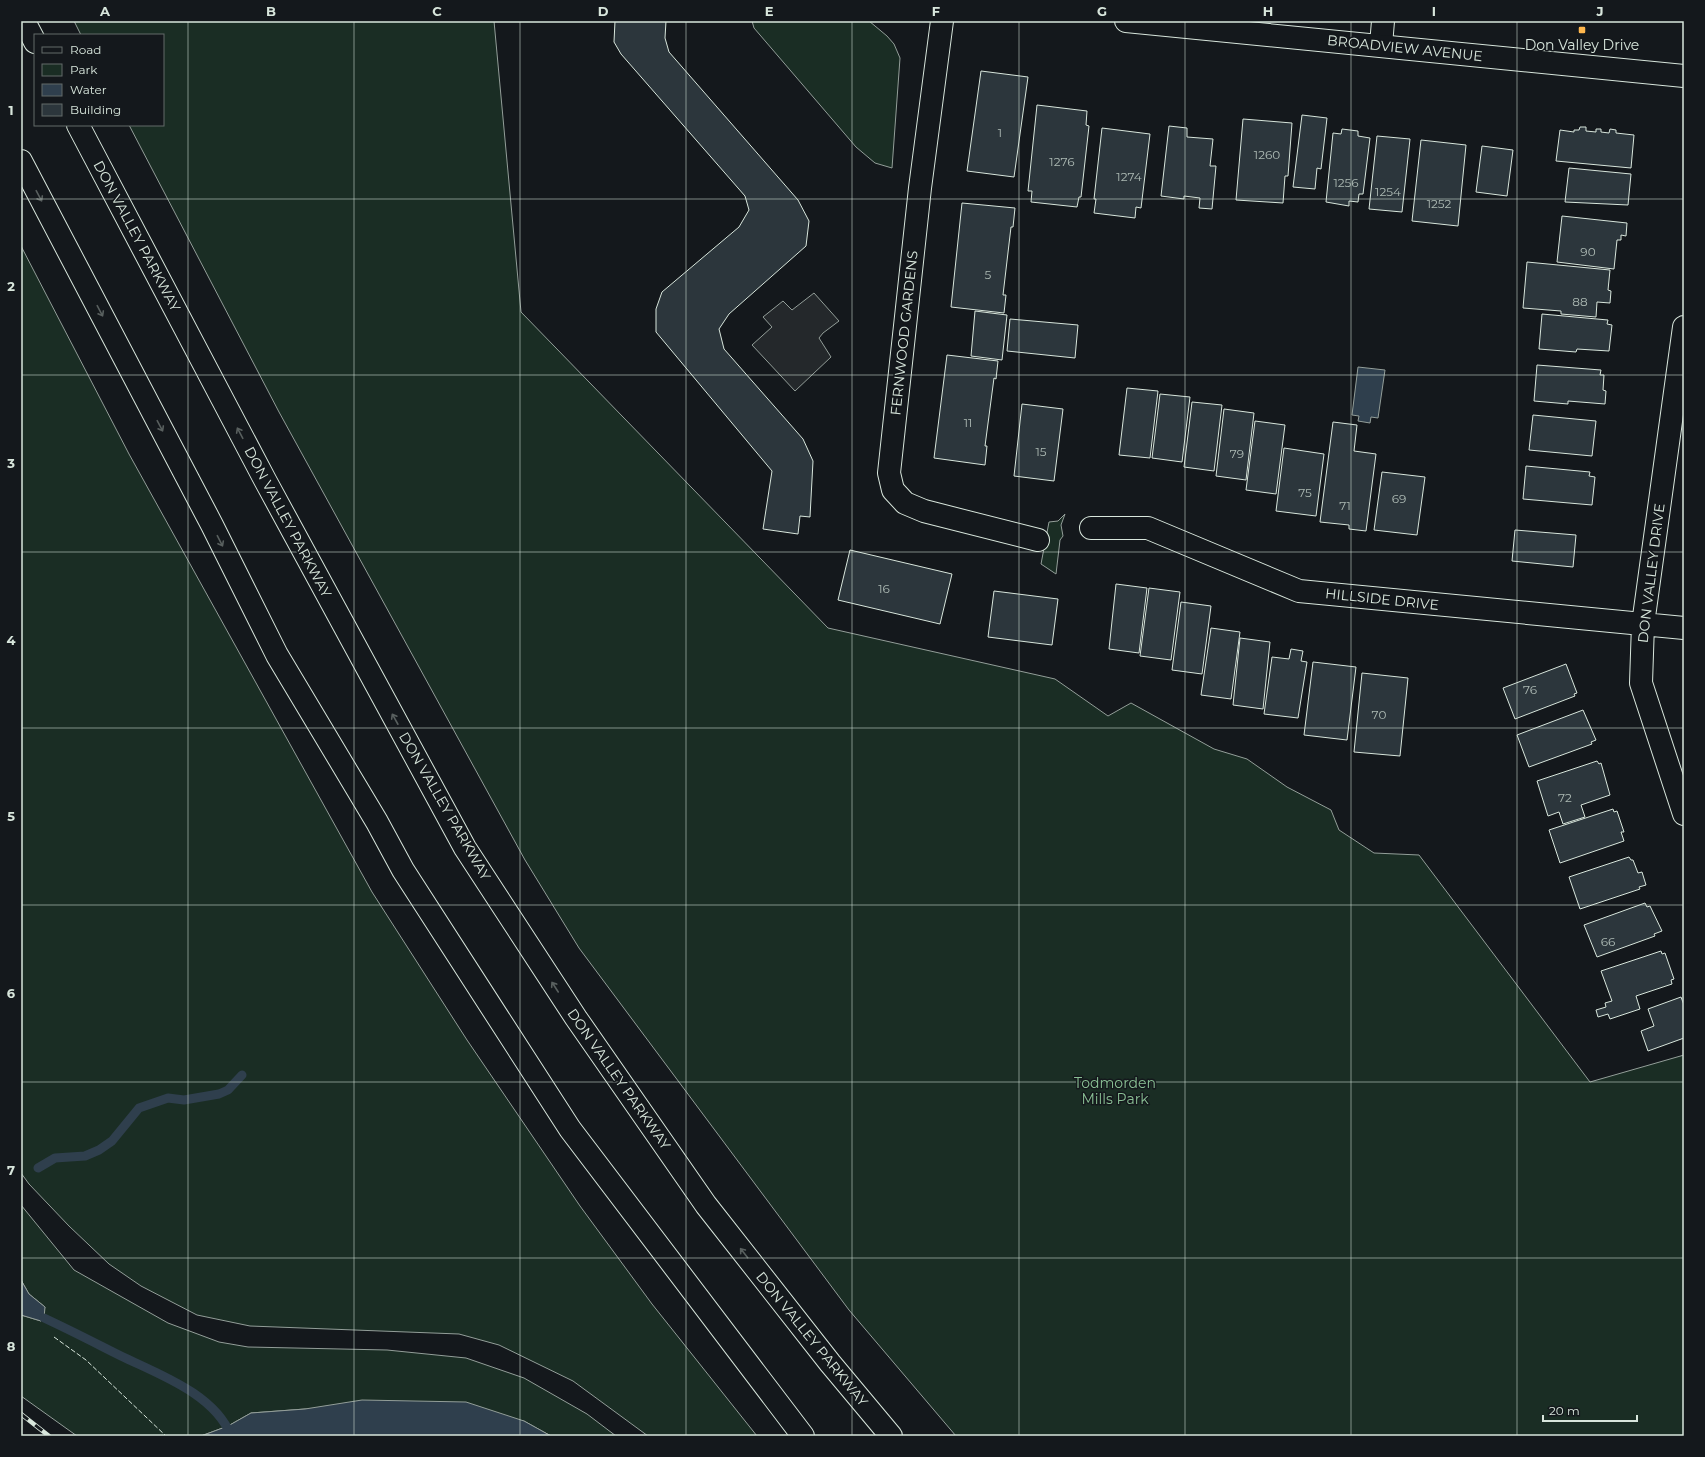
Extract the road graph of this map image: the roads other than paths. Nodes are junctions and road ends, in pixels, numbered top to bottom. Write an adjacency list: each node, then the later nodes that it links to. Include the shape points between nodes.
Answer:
1 (24, 21): 5 (main road)
2 (942, 21): 12 (main road, FERNWOOD GARDENS, via 923,165 889,473 893,490 905,503 924,511)
3 (1126, 21): 6 (main road, BROADVIEW AVENUE)
4 (1383, 21): 6 (main road)
5 (34, 40)
6 (1381, 45): 7 (main road, BROADVIEW AVENUE)
7 (1684, 76)
8 (79, 126): 17 (main road, DON VALLEY PARKWAY, one-way to 8, via 706,1205 576,1018 466,848 265,480)
9 (21, 161): 16 (main road, one-way to 16, via 277,655 403,870 570,1129)
10 (1684, 327): 13 (main road, DON VALLEY DRIVE)
11 (1091, 528): 13 (main road, HILLSIDE DRIVE, via 1148,528 1299,591)
12 (1038, 540)
13 (1643, 624): 14 (main road, HILLSIDE DRIVE); 15 (main road, DON VALLEY DRIVE, via 1641,684)
14 (1684, 628)
15 (1684, 814)
16 (803, 1436)
17 (891, 1436)

